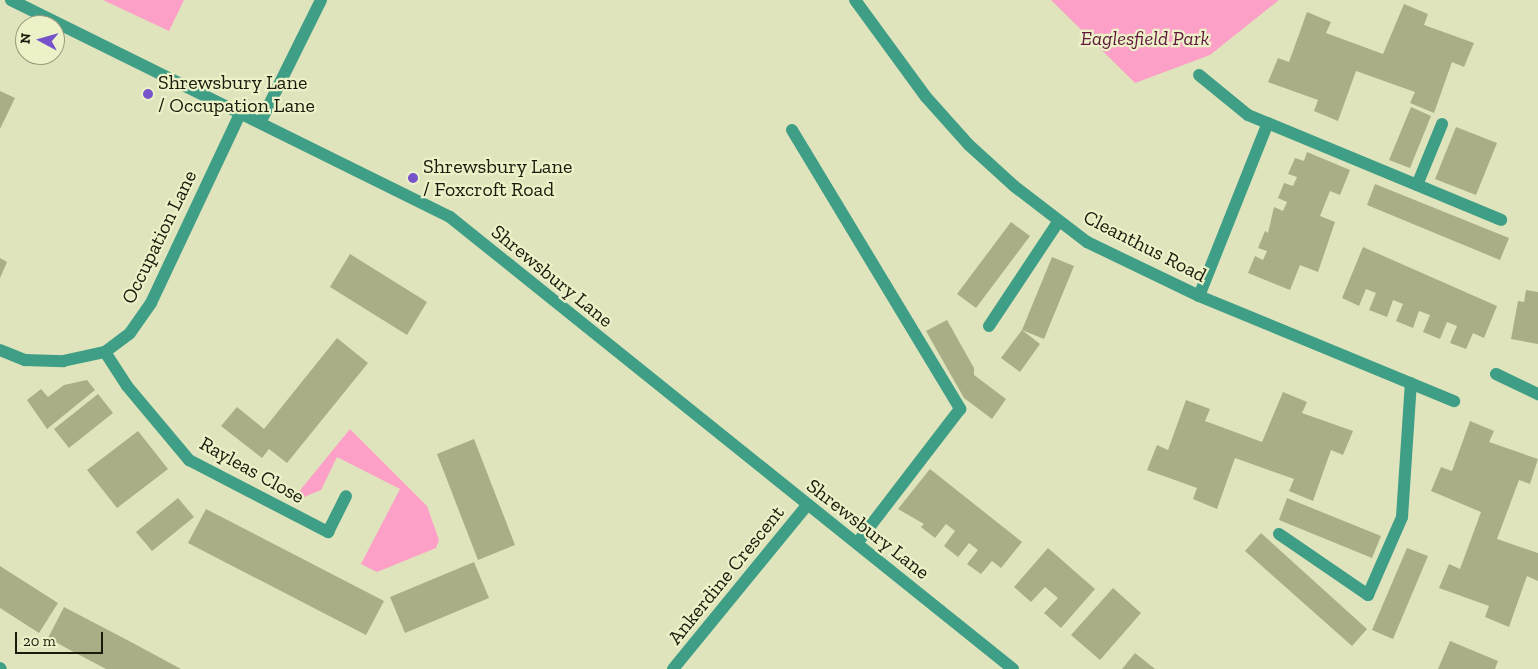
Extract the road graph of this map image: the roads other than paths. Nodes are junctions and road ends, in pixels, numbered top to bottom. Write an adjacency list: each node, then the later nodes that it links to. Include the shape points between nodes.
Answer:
1 (11, 0): 5 (street, Shrewsbury Lane)
2 (321, 0): 6 (street)
3 (855, 0): 12 (street, Cleanthus Road, via 926,97 969,145)
4 (1199, 76): 7 (street, via 1248,115)
5 (241, 112): 6 (street, Shrewsbury Lane); 16 (street, Occupation Lane, via 151,303 130,333)
6 (261, 121): 22 (street, Shrewsbury Lane, via 450,217)
7 (1268, 123): 10 (street); 13 (street)
8 (1442, 124): 10 (street)
9 (792, 130): 24 (street, via 960,409)
10 (1417, 185): 11 (street)
11 (1501, 220)
12 (1058, 222): 13 (street, Cleanthus Road, via 1087,242); 14 (street)
13 (1199, 296): 18 (street, Cleanthus Road)
14 (988, 326)
15 (0, 350): 16 (street, Occupation Lane, via 25,360 64,361)
16 (105, 352): 21 (street, Rayleas Close, via 127,386 189,460 328,532)
17 (1496, 374): 19 (street)
18 (1411, 383): 20 (street, Cleanthus Road); 23 (street, via 1402,517 1368,595)
19 (1538, 394)
20 (1454, 401)
21 (346, 496)
22 (807, 505): 24 (street, Shrewsbury Lane); 25 (street, Ankerdine Crescent)
23 (1279, 534)
24 (857, 543): 26 (street, Shrewsbury Lane)
25 (673, 669)
26 (1013, 669)

